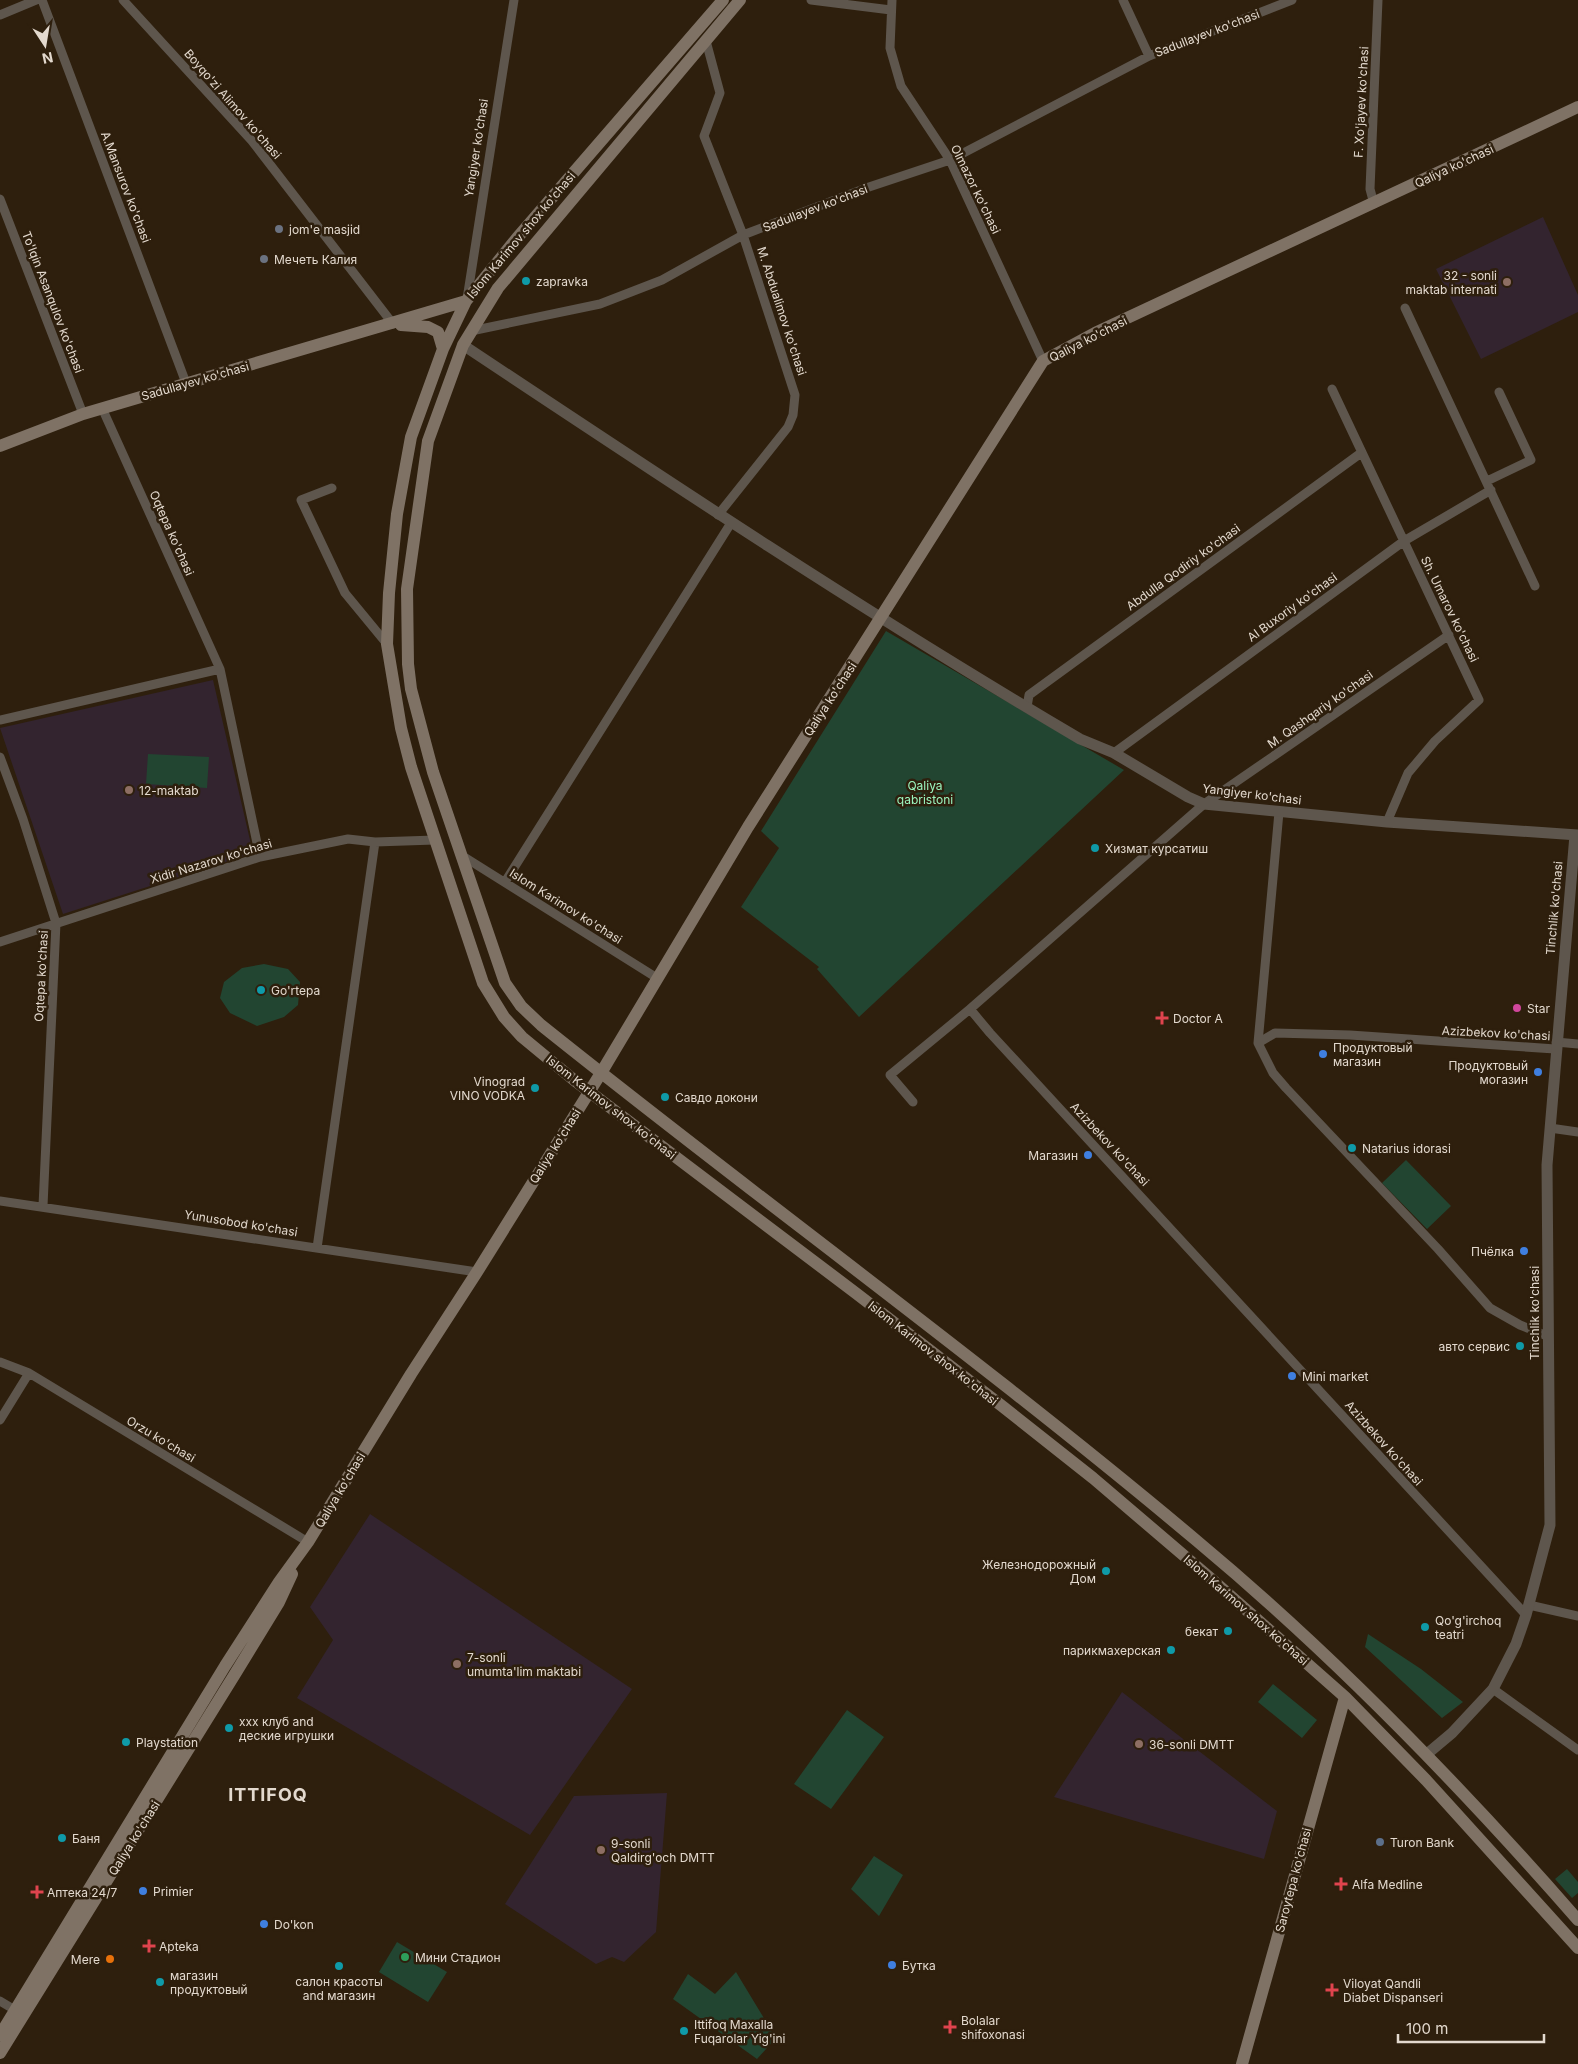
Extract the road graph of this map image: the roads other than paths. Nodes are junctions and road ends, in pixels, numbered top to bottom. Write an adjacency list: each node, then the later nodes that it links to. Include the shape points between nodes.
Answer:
1 (36, 0): 13 (street)
2 (42, 0): 30 (street, A.Mansurov ko'chasi)
3 (123, 0): 25 (street, Boyqo'zi Alimov ko'chasi, via 252,141)
4 (514, 0): 23 (street, Yangiyer ko'chasi)
5 (723, 0): 16 (main road, Islom Karimov shox ko'chasi)
6 (740, 0): 14 (main road, Islom Karimov shox ko'chasi)
7 (811, 0): 12 (street)
8 (892, 0): 12 (street, Olmazor ko'chasi)
9 (1123, 0): 15 (street, Sadullayev ko'chasi)
10 (1292, 0): 15 (street, Sadullayev ko'chasi)
11 (1378, 0): 21 (street, F. Xo'jayev ko'chasi, via 1370,189)
12 (891, 10): 19 (street, Olmazor ko'chasi, via 890,48 896,73 904,92)
13 (0, 15)
14 (706, 41): 17 (main road, Islom Karimov shox ko'chasi); 22 (street, M. Abdualimov ko'chasi, via 720,93 704,136)
15 (1149, 56): 19 (street, Sadullayev ko'chasi)
16 (642, 94): 17 (main road); 23 (main road, Islom Karimov shox ko'chasi)
17 (653, 104): 26 (main road, Islom Karimov shox ko'chasi, via 498,288)
18 (1578, 107): 21 (main road, Qaliya ko'chasi)
19 (950, 160): 22 (street, Sadullayev ko'chasi); 29 (street, Olmazor ko'chasi)
20 (0, 198): 34 (street, To'lqin Asanqulov ko'chasi)
21 (1374, 204): 29 (main road, Qaliya ko'chasi, via 1095,333)
22 (744, 235): 26 (street, Sadullayev ko'chasi, via 662,280 600,304); 40 (street, M. Abdualimov ko'chasi, via 792,381 794,405 793,414 780,438)
23 (466, 301): 25 (main road, Sadullayev ko'chasi); 28 (main road, Islom Karimov shox ko'chasi)
24 (1405, 308): 37 (street)
25 (393, 324): 28 (main road, Sadullayev ko'chasi, via 428,327 438,332); 30 (main road, Sadullayev ko'chasi)
26 (470, 331): 27 (main road, Islom Karimov shox ko'chasi)
27 (463, 345): 40 (street, Yangiyer ko'chasi); 44 (main road, Islom Karimov shox ko'chasi, via 428,441)
28 (443, 349): 45 (main road, Islom Karimov shox ko'chasi, via 411,437 397,514)
29 (1043, 362): 46 (main road, Qaliya ko'chasi)
30 (186, 383): 33 (main road, Sadullayev ko'chasi)
31 (1332, 389): 36 (street, Sh. Umarov ko'chasi)
32 (1499, 392): 37 (street, via 1531,460)
33 (102, 408): 34 (main road, Sadullayev ko'chasi); 49 (street, Oqtepa ko'chasi)
34 (83, 414): 35 (main road, Sadullayev ko'chasi)
35 (0, 446)
36 (1361, 453): 42 (street, Sh. Umarov ko'chasi); 50 (street, Abdulla Qodiriy ko'chasi, via 1029,695)
37 (1487, 481): 39 (street)
38 (332, 488): 48 (street, via 301,500 345,593)
39 (1491, 490): 42 (street, Al Buxoriy ko'chasi); 43 (street)
40 (718, 515): 41 (street, Yangiyer ko'chasi)
41 (731, 523): 46 (street, Yangiyer ko'chasi); 62 (street)
42 (1404, 541): 47 (street, Sh. Umarov ko'chasi); 52 (street, Al Buxoriy ko'chasi)
43 (1536, 586)
44 (407, 592): 45 (main road, via 398,598); 60 (main road, Islom Karimov shox ko'chasi, via 411,689 433,772)
45 (389, 593): 48 (main road, Islom Karimov shox ko'chasi)
46 (881, 619): 50 (street, Yangiyer ko'chasi); 65 (main road, Qaliya ko'chasi, via 748,827)
47 (1449, 635): 54 (street, M. Qashqariy ko'chasi); 56 (street, Sh. Umarov ko'chasi, via 1479,700 1435,741 1408,773)
48 (387, 644): 58 (main road, Islom Karimov shox ko'chasi, via 401,728)
49 (220, 668): 51 (street); 61 (street, Oqtepa ko'chasi)
50 (1027, 707): 52 (street, Yangiyer ko'chasi, via 1080,739)
51 (0, 720)
52 (1114, 753): 54 (street, Yangiyer ko'chasi)
53 (0, 757): 63 (street, Oqtepa ko'chasi)
54 (1204, 804): 55 (street, Yangiyer ko'chasi); 66 (street)
55 (1279, 812): 56 (street, Yangiyer ko'chasi); 67 (street)
56 (1387, 822): 57 (street, Yangiyer ko'chasi)
57 (1576, 835): 69 (street, Tinchlik ko'chasi)
58 (436, 840): 59 (street, Xidir Nazarov ko'chasi); 71 (main road, Islom Karimov shox ko'chasi, via 489,995 522,1037)
59 (375, 842): 61 (street, Xidir Nazarov ko'chasi, via 348,839); 77 (street)
60 (461, 855): 62 (street, Islom Karimov ko'chasi); 70 (main road, Islom Karimov shox ko'chasi, via 512,995 541,1025)
61 (260, 857): 63 (street, Xidir Nazarov ko'chasi)
62 (505, 882): 65 (street, Islom Karimov ko'chasi)
63 (56, 923): 64 (street, Xidir Nazarov ko'chasi); 76 (street, Oqtepa ko'chasi)
64 (0, 942)
65 (657, 978): 70 (main road, Qaliya ko'chasi)
66 (970, 1009): 72 (street, via 890,1075); 86 (street, Azizbekov ko'chasi, via 1442,1525)
67 (1258, 1042): 69 (street, Azizbekov ko'chasi, via 1275,1033); 79 (street, via 1273,1073 1286,1088 1490,1308)
68 (1578, 1044): 69 (street, Azizbekov ko'chasi)
69 (1556, 1045): 73 (street, Tinchlik ko'chasi)
70 (601, 1073): 71 (main road, Qaliya ko'chasi); 83 (main road, Islom Karimov shox ko'chasi, via 870,1278)
71 (589, 1090): 78 (main road, Qaliya ko'chasi); 84 (main road, Islom Karimov shox ko'chasi)
72 (913, 1102)
73 (1550, 1128): 74 (street); 79 (street, Tinchlik ko'chasi)
74 (1578, 1132)
75 (0, 1201): 76 (street, Yunusobod ko'chasi)
76 (43, 1206): 77 (street, Yunusobod ko'chasi)
77 (317, 1248): 78 (street, Yunusobod ko'chasi)
78 (477, 1272): 85 (main road, Qaliya ko'chasi)
79 (1547, 1336): 86 (street, Tinchlik ko'chasi, via 1550,1525)
80 (0, 1362): 81 (street, Orzu ko'chasi)
81 (29, 1373): 82 (street); 85 (street, Orzu ko'chasi)
82 (0, 1420)
83 (1061, 1432): 84 (main road, via 1052,1431); 91 (main road, Islom Karimov shox ko'chasi, via 1198,1542 1346,1674)
84 (1049, 1443): 89 (main road, Islom Karimov shox ko'chasi, via 1209,1576)
85 (308, 1542): 95 (main road, Qaliya ko'chasi, via 225,1666); 97 (main road, Qaliya ko'chasi, via 279,1602)
86 (1527, 1610): 87 (street); 88 (street, Tinchlik ko'chasi, via 1516,1644)
87 (1578, 1616)
88 (1493, 1689): 90 (street); 91 (street, Tinchlik ko'chasi, via 1452,1733)
89 (1345, 1697): 93 (main road, Islom Karimov shox ko'chasi, via 1426,1780); 98 (main road, Saroytepa ko'chasi)
90 (1578, 1750)
91 (1427, 1754): 92 (main road, Islom Karimov shox ko'chasi)
92 (1578, 1920)
93 (1578, 1948)
94 (0, 2001): 95 (street)
95 (15, 2010): 96 (main road, Qaliya ko'chasi)
96 (0, 2035)
97 (0, 2053)
98 (1242, 2064)

